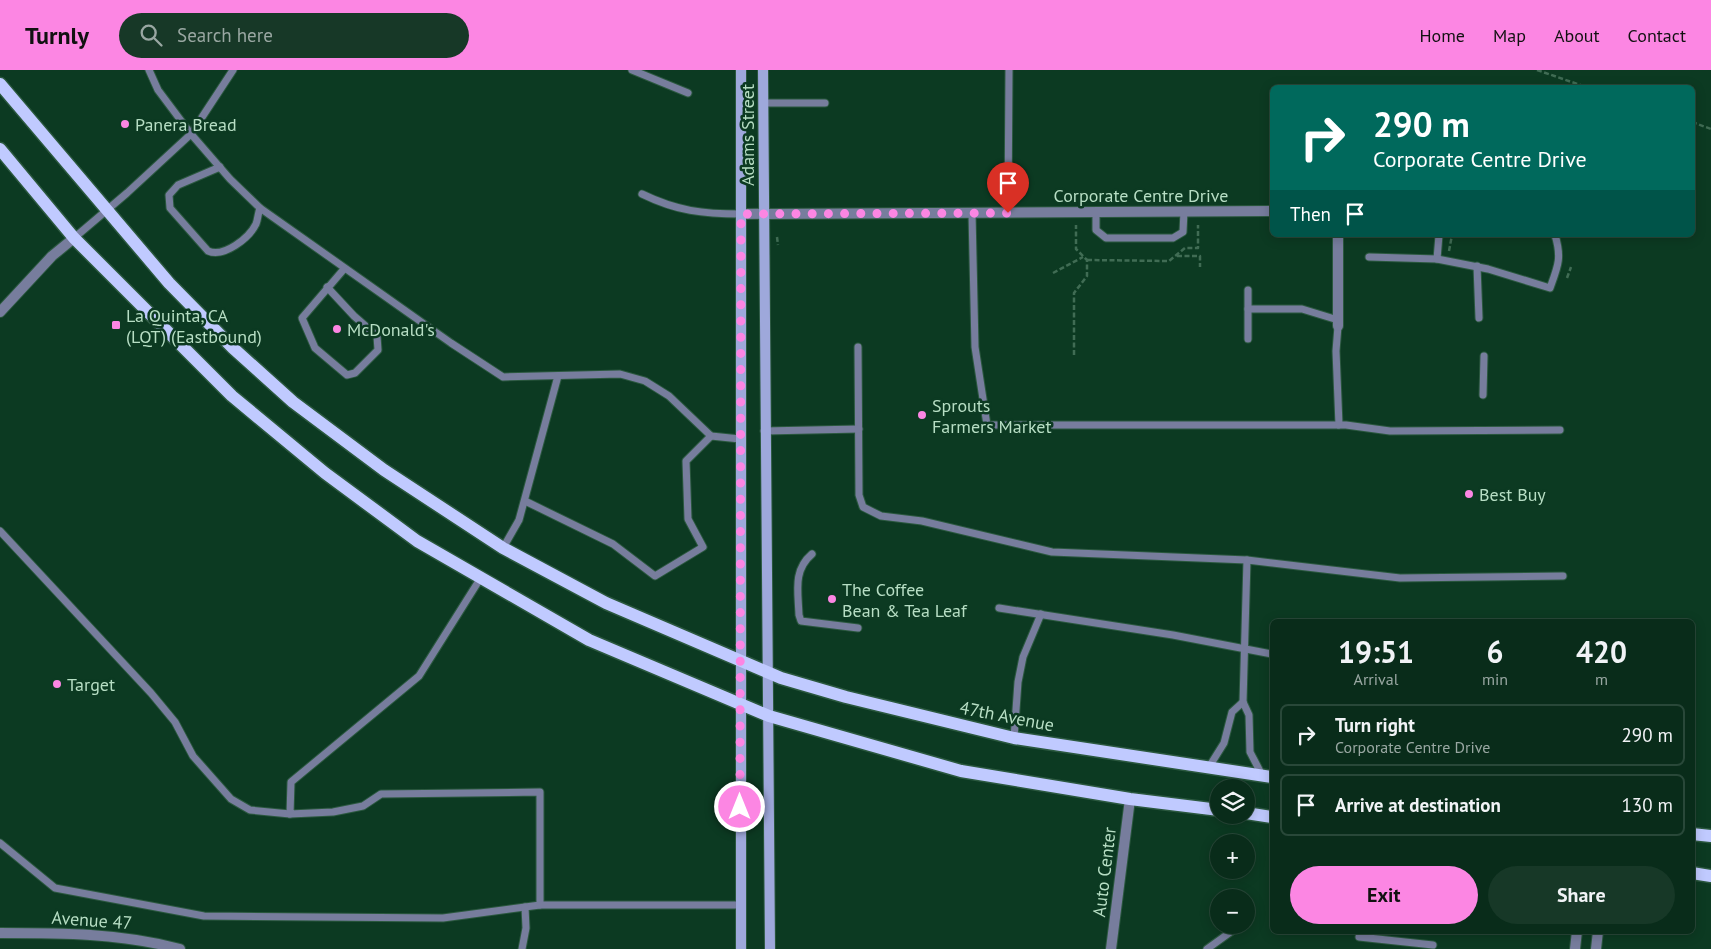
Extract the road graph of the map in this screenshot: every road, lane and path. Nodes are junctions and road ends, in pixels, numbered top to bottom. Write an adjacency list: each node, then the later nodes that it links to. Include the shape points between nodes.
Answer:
1 (149, 70): 15 (lane, via 158,90)
2 (233, 70): 15 (lane)
3 (632, 70): 10 (lane)
4 (741, 70): 26 (street, Adams Street)
5 (763, 70): 11 (street, Adams Street)
6 (1009, 70): 25 (lane)
7 (1537, 70): 9 (path)
8 (0, 84): 20 (main road, 47th Avenue)
9 (1580, 85)
10 (688, 93)
11 (763, 103): 12 (lane); 27 (street, Adams Street)
12 (825, 103)
13 (1695, 123): 14 (path)
14 (1711, 129)
15 (191, 134): 17 (lane); 20 (lane)
16 (0, 149): 34 (main road)
17 (220, 167): 19 (lane); 19 (lane, via 178,185 169,194 170,208 208,251 215,254 228,250 252,229)
18 (642, 194): 26 (lane, via 666,206 692,212)
19 (260, 208): 44 (lane)
20 (106, 209): 34 (lane); 69 (main road, 47th Avenue, via 169,283 233,348 293,402 384,470)
21 (1270, 211): 23 (street, Corporate Centre Drive)
22 (1096, 212): 23 (street, Corporate Centre Drive); 23 (lane, via 1096,230 1106,238 1173,238 1183,232); 25 (street, Corporate Centre Drive)
23 (1184, 212)
24 (972, 213): 25 (street, Corporate Centre Drive); 27 (street, Corporate Centre Drive); 61 (lane, via 975,347 987,425)
25 (1008, 213)
26 (741, 214): 27 (street, Corporate Centre Drive); 66 (street, Adams Street)
27 (763, 214): 64 (street, Adams Street)
28 (1076, 225): 37 (path, via 1076,249)
29 (1198, 225): 36 (path, via 1198,248 1185,248)
30 (1338, 237): 54 (street)
31 (1439, 237): 39 (lane)
32 (1452, 237): 35 (path)
33 (1556, 237): 41 (lane, via 1559,263 1550,288)
34 (74, 238): 52 (street, via 52,256); 73 (main road, via 232,396 325,473 417,541)
35 (1449, 251)
36 (1175, 256): 40 (path, via 1169,261); 42 (path, via 1200,256)
37 (1083, 257): 40 (path); 45 (path)
38 (1369, 257): 39 (lane)
39 (1436, 259): 41 (lane)
40 (1087, 260): 47 (path, via 1087,276)
41 (1477, 266): 53 (lane)
42 (1200, 267)
43 (1571, 267): 46 (path)
44 (344, 269): 49 (lane); 59 (lane, via 503,377)
45 (1052, 274)
46 (1567, 278)
47 (1083, 282): 48 (path); 57 (path, via 1074,293)
48 (1087, 286)
49 (327, 287): 49 (lane, via 302,318 315,348 347,375 355,373 378,350 377,336)
50 (1248, 290): 51 (lane)
51 (1248, 309): 54 (lane, via 1302,309); 55 (lane)
52 (0, 312)
53 (1479, 318)
54 (1338, 323): 61 (lane)
55 (1248, 339)
56 (858, 347): 62 (lane)
57 (1074, 355)
58 (1484, 356): 60 (lane)
59 (558, 376): 65 (lane, via 620,374 645,381 669,396); 67 (lane)
60 (1483, 395)
61 (1339, 425): 63 (lane, via 1390,431)
62 (858, 429): 64 (lane); 71 (lane, via 860,501 872,513 922,521 1052,552)
63 (1560, 430)
64 (764, 431): 80 (street, Adams Street)
65 (711, 436): 66 (lane); 67 (lane, via 686,460 688,519 702,547 655,576 612,544)
66 (740, 439): 79 (street, Adams Street)
67 (525, 500): 69 (lane, via 519,520)
68 (0, 532): 89 (lane, via 151,693 175,722 193,756 231,799 250,810)
69 (503, 548): 79 (main road, 47th Avenue, via 606,604)
70 (812, 554): 76 (lane, via 803,561 798,575 801,621)
71 (1246, 560): 72 (lane, via 1400,578); 77 (lane)
72 (1563, 576)
73 (480, 578): 82 (main road, via 589,640); 89 (lane, via 420,676 291,782)
74 (999, 608): 75 (lane)
75 (1041, 614): 77 (lane); 84 (lane, via 1023,657)
76 (858, 628)
77 (1246, 650): 78 (lane); 81 (lane)
78 (1270, 654)
79 (740, 662): 80 (main road, 47th Avenue); 82 (street, Adams Street)
80 (769, 674): 83 (street, Adams Street); 84 (main road, 47th Avenue, via 846,697)
81 (1243, 702): 85 (lane, via 1232,712 1224,744); 86 (lane, via 1249,715 1250,752)
82 (740, 705): 83 (main road); 98 (street, Adams Street)
83 (769, 716): 87 (main road, via 961,771); 109 (street, Adams Street)
84 (1014, 738): 85 (main road, 47th Avenue)
85 (1209, 767): 86 (main road, 47th Avenue)
86 (1267, 776)
87 (1130, 799): 88 (main road); 110 (street, Auto Center)
88 (1210, 809)
89 (290, 814): 97 (lane, via 333,812 363,806 381,794 540,792)
90 (1255, 815): 91 (main road)
91 (1270, 817)
92 (1695, 834): 93 (main road)
93 (1711, 836)
94 (0, 843): 99 (lane, via 55,888 204,916 443,918)
95 (1695, 873): 96 (main road)
96 (1711, 876)
97 (540, 905): 98 (lane); 99 (lane)
98 (741, 905): 108 (street, Adams Street)
99 (525, 907): 107 (lane)
100 (0, 933): 106 (street, Avenue 47, via 86,933 150,941)
101 (1228, 934): 111 (lane)
102 (1577, 934): 112 (street)
103 (1598, 934): 113 (street)
104 (1359, 937): 105 (lane)
105 (1432, 945)
106 (180, 949)
107 (522, 949)
108 (741, 949)
109 (770, 949)
110 (1111, 949)
111 (1208, 949)
112 (1575, 949)
113 (1596, 949)

